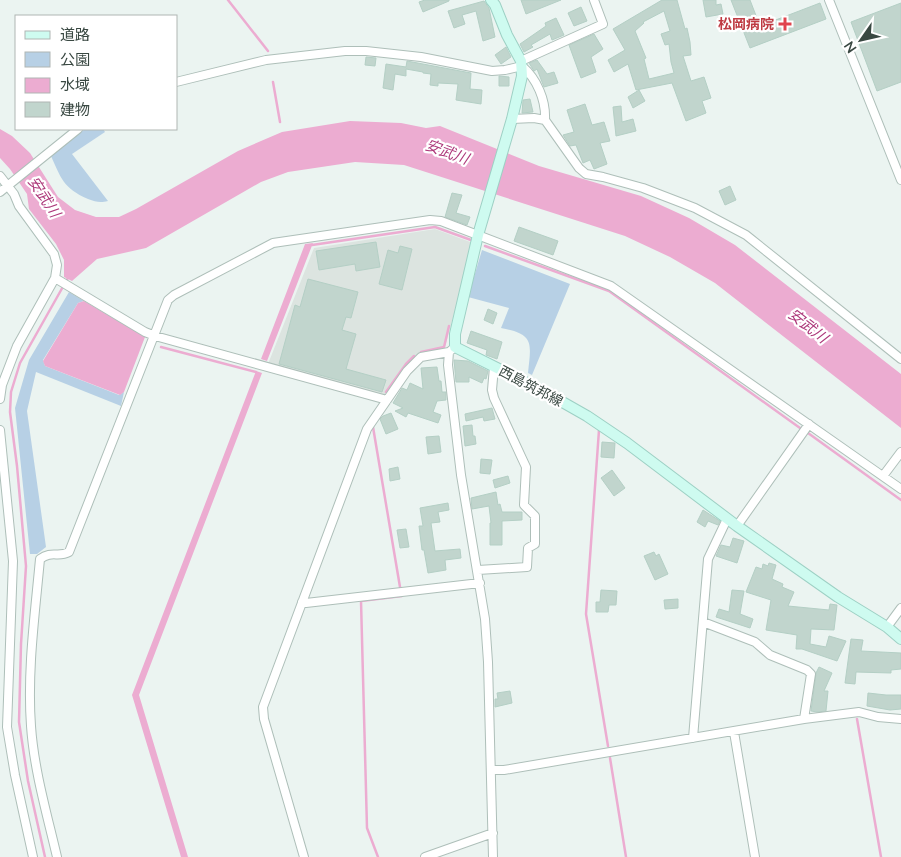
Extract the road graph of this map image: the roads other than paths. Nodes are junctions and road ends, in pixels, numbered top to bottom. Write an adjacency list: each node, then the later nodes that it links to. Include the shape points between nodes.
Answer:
1 (491, 0): 4 (main road)
2 (594, 0): 4 (street, via 603,24)
3 (829, 0): 10 (street)
4 (522, 63): 5 (street, via 492,71 421,57 345,51 266,60); 6 (main road); 7 (street, via 540,91)
5 (178, 82)
6 (512, 120): 7 (street); 13 (main road)
7 (545, 120): 17 (street, via 586,174 643,188 746,235)
8 (77, 130): 11 (street)
9 (0, 176): 11 (street)
10 (901, 180)
11 (8, 184): 12 (street); 14 (street, via 19,206 54,254 57,265)
12 (0, 192)
13 (478, 236): 15 (street, via 430,220 273,243 174,295 168,300); 16 (main road); 21 (street, via 611,286)
14 (55, 278): 15 (street); 19 (street, via 16,346)
15 (155, 336): 20 (street); 44 (street, via 69,552 47,554 40,559 32,659 31,727)
16 (452, 349): 18 (main road, 西島筑邦線); 20 (street, via 421,358 407,371); 28 (street, via 448,365 461,475)
17 (901, 359)
18 (494, 366): 26 (main road, 西島筑邦線, via 587,416); 28 (street, via 494,398 526,467 524,505 535,516 535,544 528,548 527,567)
19 (0, 399)
20 (387, 400): 30 (street, via 367,430)
21 (809, 424): 24 (street); 27 (street)
22 (0, 430): 35 (street, via 13,561)
23 (901, 452): 24 (street)
24 (883, 476): 25 (street)
25 (901, 489)
26 (727, 519): 27 (main road, 西島筑邦線); 32 (street, via 708,559)
27 (737, 526): 33 (main road, 西島筑邦線)
28 (478, 570): 29 (street)
29 (480, 582): 30 (street); 41 (street, via 487,653)
30 (302, 602): 45 (street, via 263,707)
31 (901, 608): 33 (street)
32 (703, 622): 38 (street, via 755,642 770,655 807,670 811,674); 40 (street)
33 (887, 627): 34 (main road, 西島筑邦線)
34 (901, 639)
35 (10, 644): 36 (street); 43 (street, via 7,727)
36 (0, 646)
37 (901, 718): 38 (street, via 859,712)
38 (804, 719): 39 (street)
39 (734, 732): 40 (street); 48 (street)
40 (693, 738): 41 (street)
41 (491, 770): 42 (street)
42 (492, 833): 46 (street); 47 (street)
43 (33, 857)
44 (57, 857)
45 (304, 857)
46 (425, 857)
47 (493, 857)
48 (755, 857)

